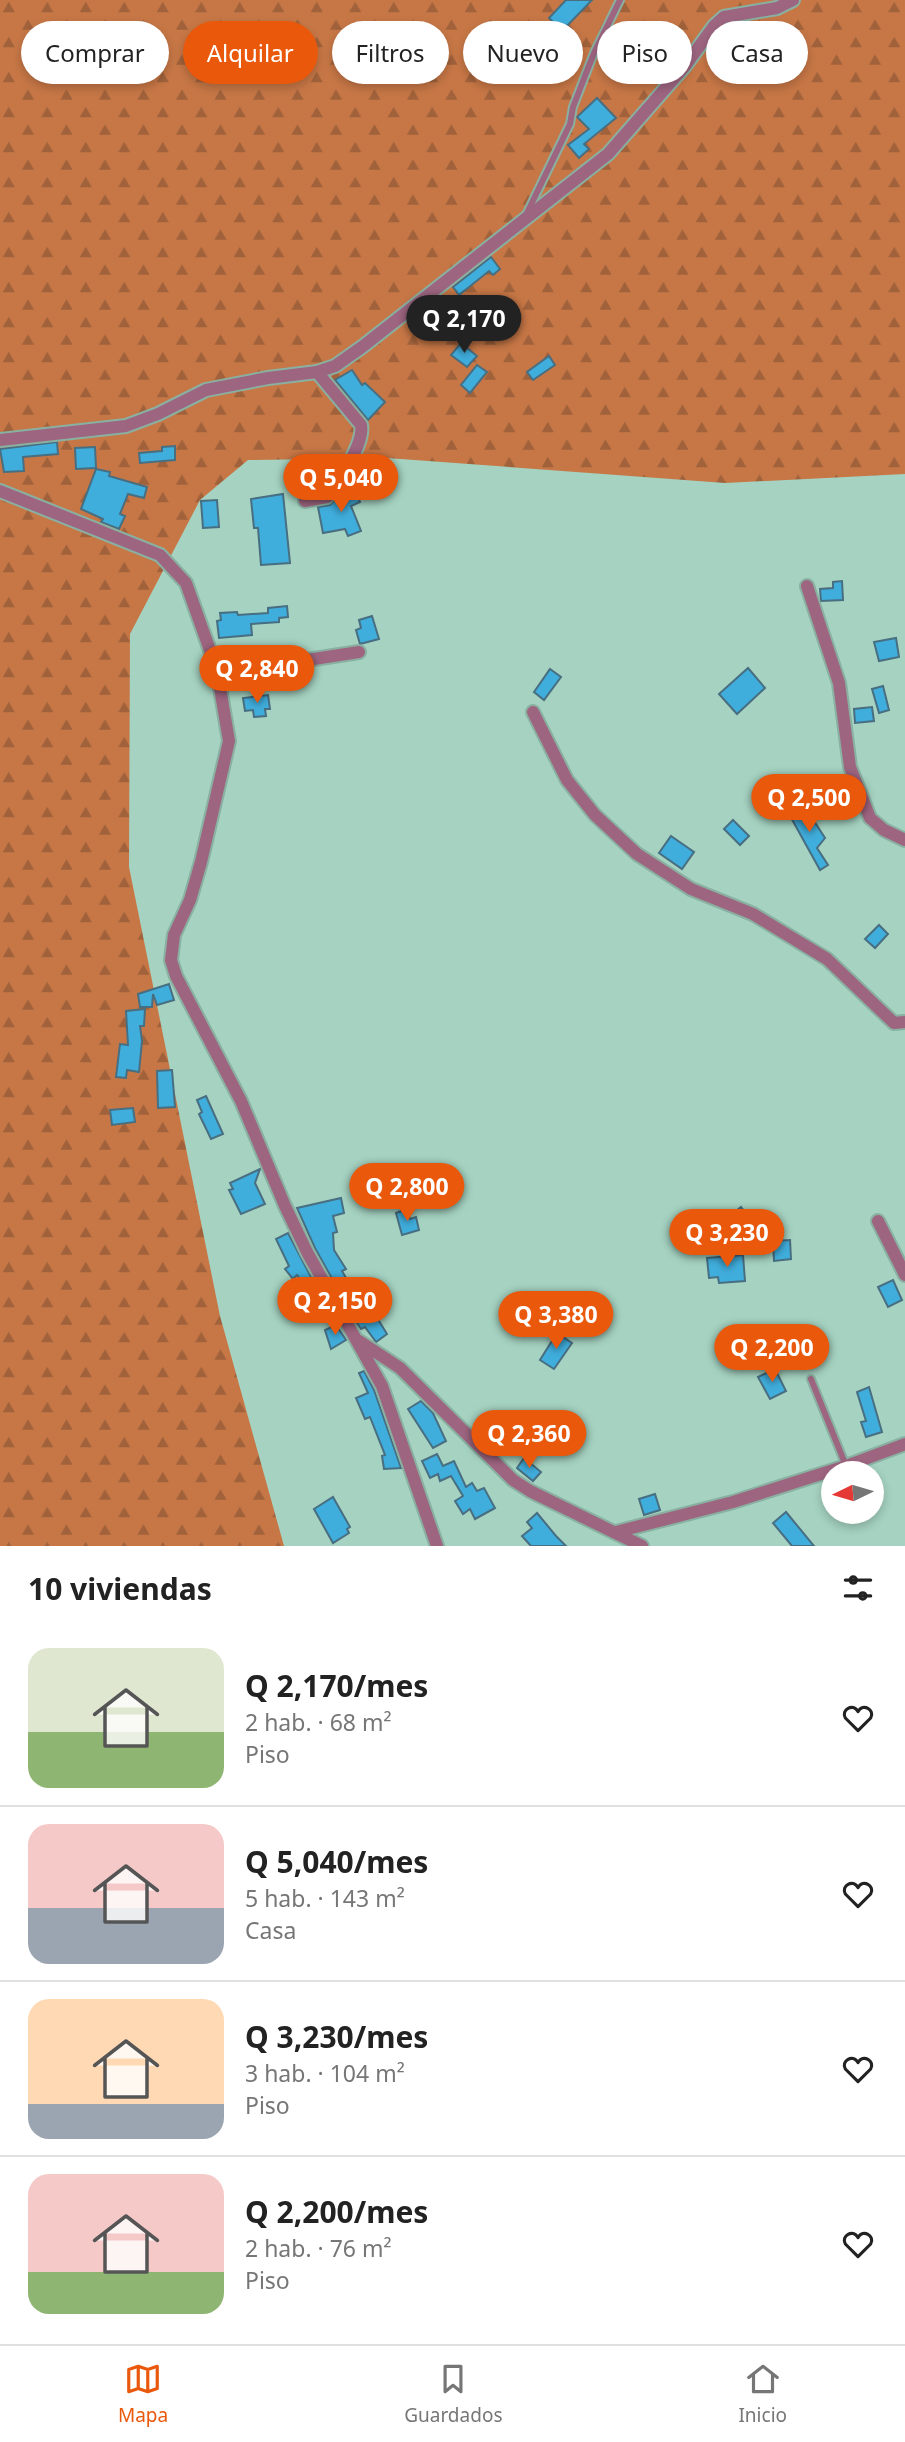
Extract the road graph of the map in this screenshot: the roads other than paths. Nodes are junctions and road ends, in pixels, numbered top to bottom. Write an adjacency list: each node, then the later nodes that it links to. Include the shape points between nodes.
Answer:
1 (620, 0): 3 (lane, via 594,53 570,124)
2 (793, 0): 3 (street, via 777,8 724,17 608,154)
3 (525, 218): 4 (street, via 362,347)
4 (317, 372): 5 (street, via 206,390 127,426); 7 (street, via 362,430 327,497)
5 (0, 440)
6 (0, 491): 10 (street, via 160,555 186,583)
7 (305, 501)
8 (807, 586): 12 (street, via 839,683 855,780 870,818)
9 (359, 652): 10 (street)
10 (217, 670): 16 (street, via 229,741 201,862 174,935 171,960 241,1101 296,1229)
11 (533, 712): 13 (street, via 567,780 636,854 691,889 753,914 827,959 894,1023)
12 (905, 840)
13 (905, 1022)
14 (878, 1221): 15 (street)
15 (905, 1275)
16 (358, 1340): 22 (street, via 400,1368 513,1480); 23 (street, via 382,1386)
17 (811, 1380): 19 (lane)
18 (905, 1444): 20 (street)
19 (844, 1461)
20 (859, 1461)
21 (821, 1474): 22 (street)
22 (617, 1532): 24 (street)
23 (437, 1546)
24 (642, 1546)

